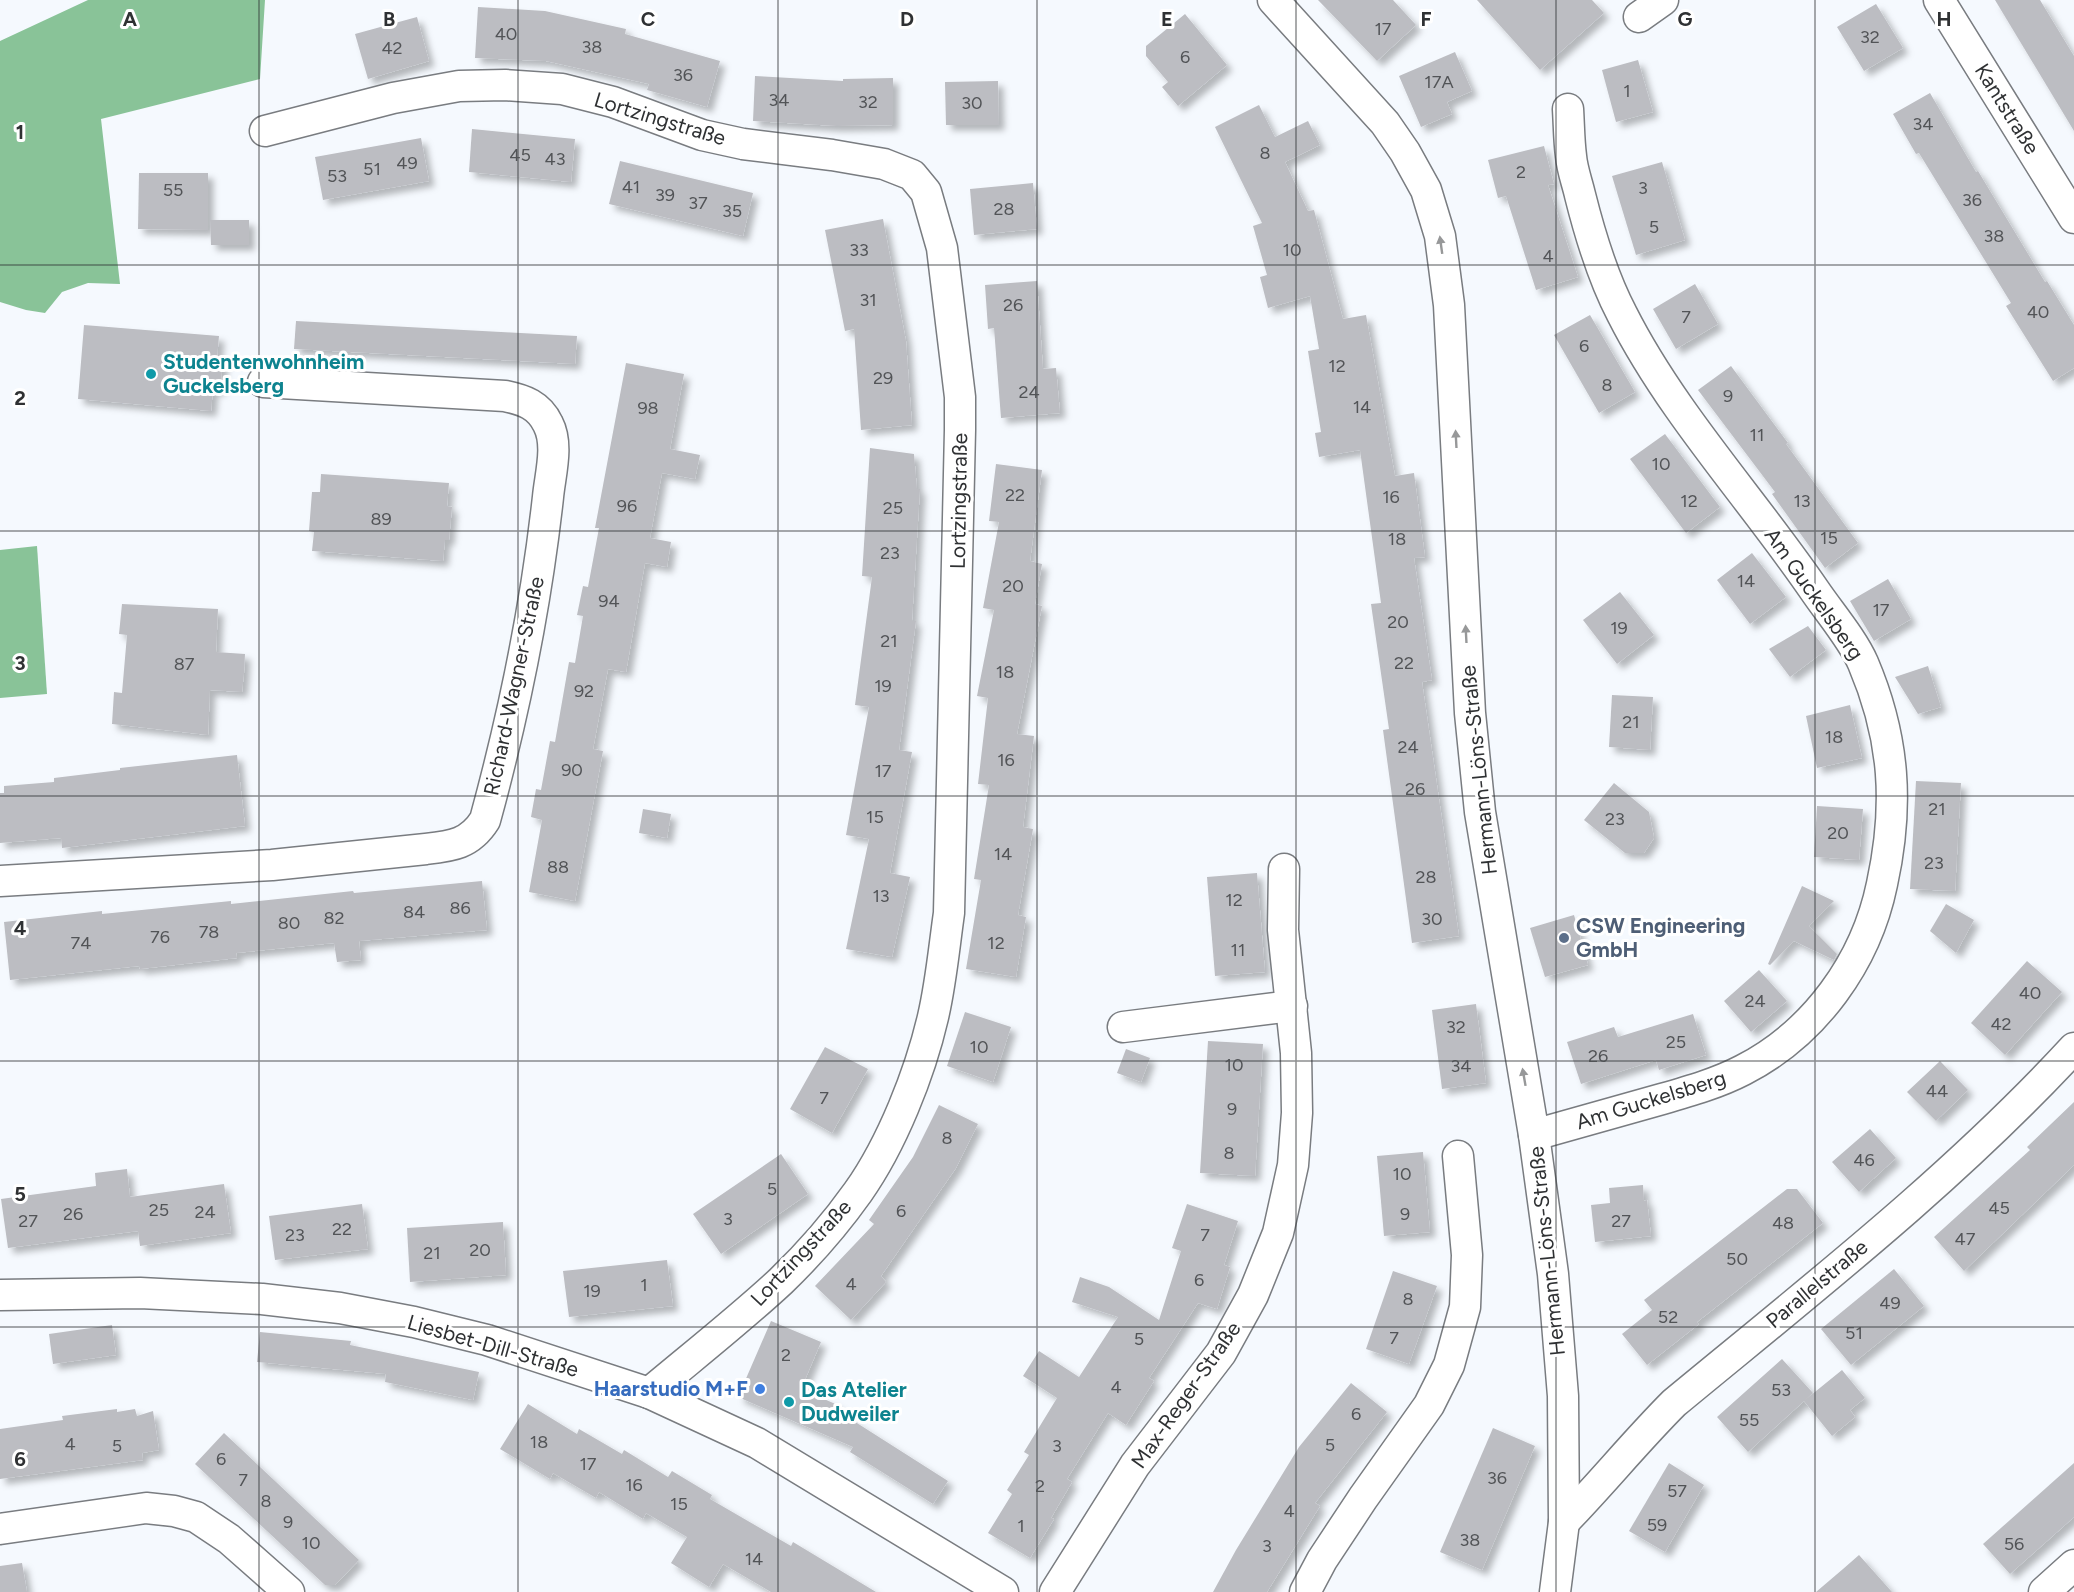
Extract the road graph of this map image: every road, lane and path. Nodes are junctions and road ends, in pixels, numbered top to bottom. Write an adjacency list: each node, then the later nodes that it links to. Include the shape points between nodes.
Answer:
1 (1273, 0): 14 (street, Hermann-Löns-Straße, one-way to 1, via 1480,812 1472,735 1449,305 1440,236 1426,189 1385,123)
2 (1663, 0): 4 (street)
3 (1940, 0): 7 (street, Kantstraße)
4 (1639, 17)
5 (1568, 110): 14 (street, Am Guckelsberg, via 1571,159 1587,222 1621,313 1682,409 1862,659 1885,728 1893,815 1880,895 1868,935 1849,971 1800,1029 1742,1070 1701,1087)
6 (265, 131): 17 (street, Lortzingstraße, via 393,98 459,86 562,89 613,102 702,135 884,164 912,175 926,192 933,214 942,248 960,397 960,430 949,913 933,1017 903,1109 859,1191 781,1281)
7 (2074, 218)
8 (263, 382): 10 (street, Richard-Wagner-Straße, via 505,396 538,408 550,426 553,450 542,549 512,717 485,820 466,841 426,849 272,865)
9 (1284, 869): 11 (street, Max-Reger-Straße, via 1283,930)
10 (0, 881)
11 (1292, 1006): 12 (street); 23 (street, Max-Reger-Straße, via 1297,1113 1293,1165 1278,1233 1253,1295 1221,1353 1135,1466)
12 (1123, 1027)
13 (2074, 1048): 18 (street, Parallelstraße, via 1913,1205 1674,1402)
14 (1534, 1135): 18 (street, Hermann-Löns-Straße, via 1553,1274 1563,1396)
15 (1458, 1156): 24 (street, via 1467,1255 1466,1307 1449,1365 1429,1405 1363,1498)
16 (0, 1295): 17 (street, Liesbet-Dill-Straße, via 140,1293 262,1299 340,1308 487,1340)
17 (649, 1393): 22 (street, Liesbet-Dill-Straße, via 757,1443)
18 (1564, 1522): 25 (street, Hermann-Löns-Straße)
19 (0, 1529): 21 (street, via 146,1508 174,1511 196,1517 229,1539)
20 (2074, 1565): 26 (street)
21 (289, 1592)
22 (1003, 1592)
23 (1055, 1592)
24 (1305, 1592)
25 (1555, 1592)
26 (2044, 1592)

